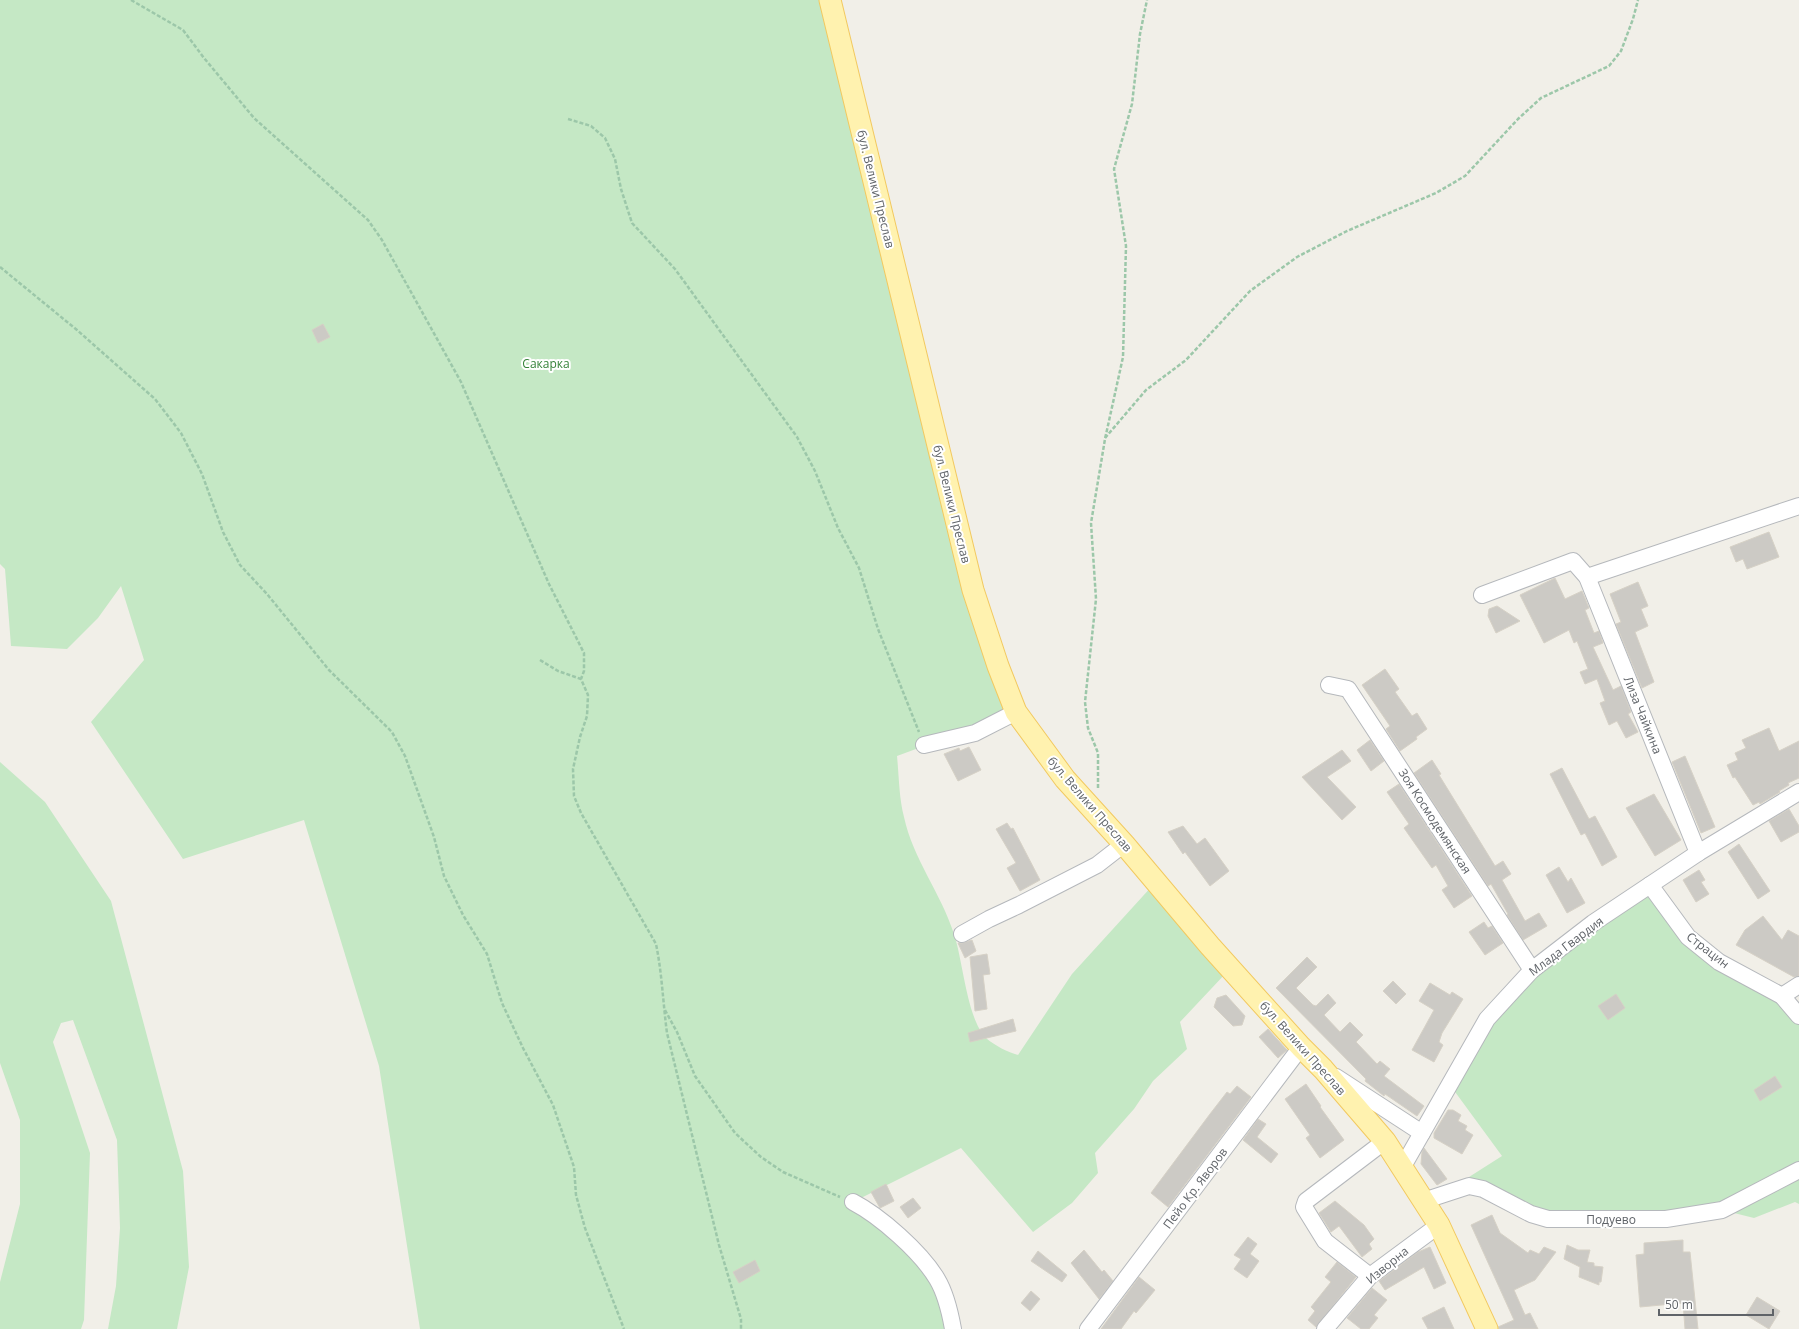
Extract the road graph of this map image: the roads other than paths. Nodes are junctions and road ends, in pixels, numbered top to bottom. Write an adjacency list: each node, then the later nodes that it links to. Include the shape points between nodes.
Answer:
1 (830, 0): 6 (main road, бул. Велики Преслав, via 973,590)
2 (1799, 506): 3 (street)
3 (1587, 577): 4 (street, Лиза Чайкина, via 1573,561); 10 (street, Лиза Чайкина)
4 (1482, 595)
5 (1329, 685): 13 (street, Зоя Космодемянская, via 1348,689)
6 (1016, 712): 7 (street, via 975,733); 9 (main road, бул. Велики Преслав, via 1065,779)
7 (924, 745)
8 (1799, 792): 10 (street, Млада Гвардия)
9 (1124, 844): 12 (street, via 1097,865); 17 (main road, бул. Велики Преслав, via 1210,946)
10 (1698, 853): 11 (street, Млада Гвардия)
11 (1650, 885): 13 (street, Млада Гвардия); 15 (street, Страцин, via 1688,937 1719,962)
12 (962, 934)
13 (1532, 970): 19 (street, Млада Гвардия, via 1487,1020)
14 (1799, 985): 15 (street)
15 (1782, 996): 16 (street, Страцин)
16 (1799, 1016)
17 (1302, 1047): 18 (main road, бул. Велики Преслав); 28 (street, Пейо Кр. Яворов)
18 (1323, 1069): 19 (street); 20 (main road, бул. Велики Преслав)
19 (1422, 1133): 21 (street, Млада Гвардия)
20 (1385, 1141): 21 (main road, бул. Велики Преслав); 26 (street, via 1306,1201 1304,1207 1325,1241)
21 (1402, 1168): 23 (main road, бул. Велики Преслав)
22 (1799, 1170): 23 (street, Подуево, via 1722,1210 1666,1219 1548,1219 1531,1214 1484,1189 1468,1186)
23 (1423, 1201): 25 (main road, бул. Велики Преслав)
24 (853, 1202): 27 (street, via 868,1210 914,1250 937,1279 949,1306)
25 (1439, 1225): 26 (street, Изворна); 30 (main road, бул. Велики Преслав)
26 (1370, 1276): 29 (street, Изворна)
27 (953, 1329)
28 (1088, 1329)
29 (1325, 1329)
30 (1487, 1329)

